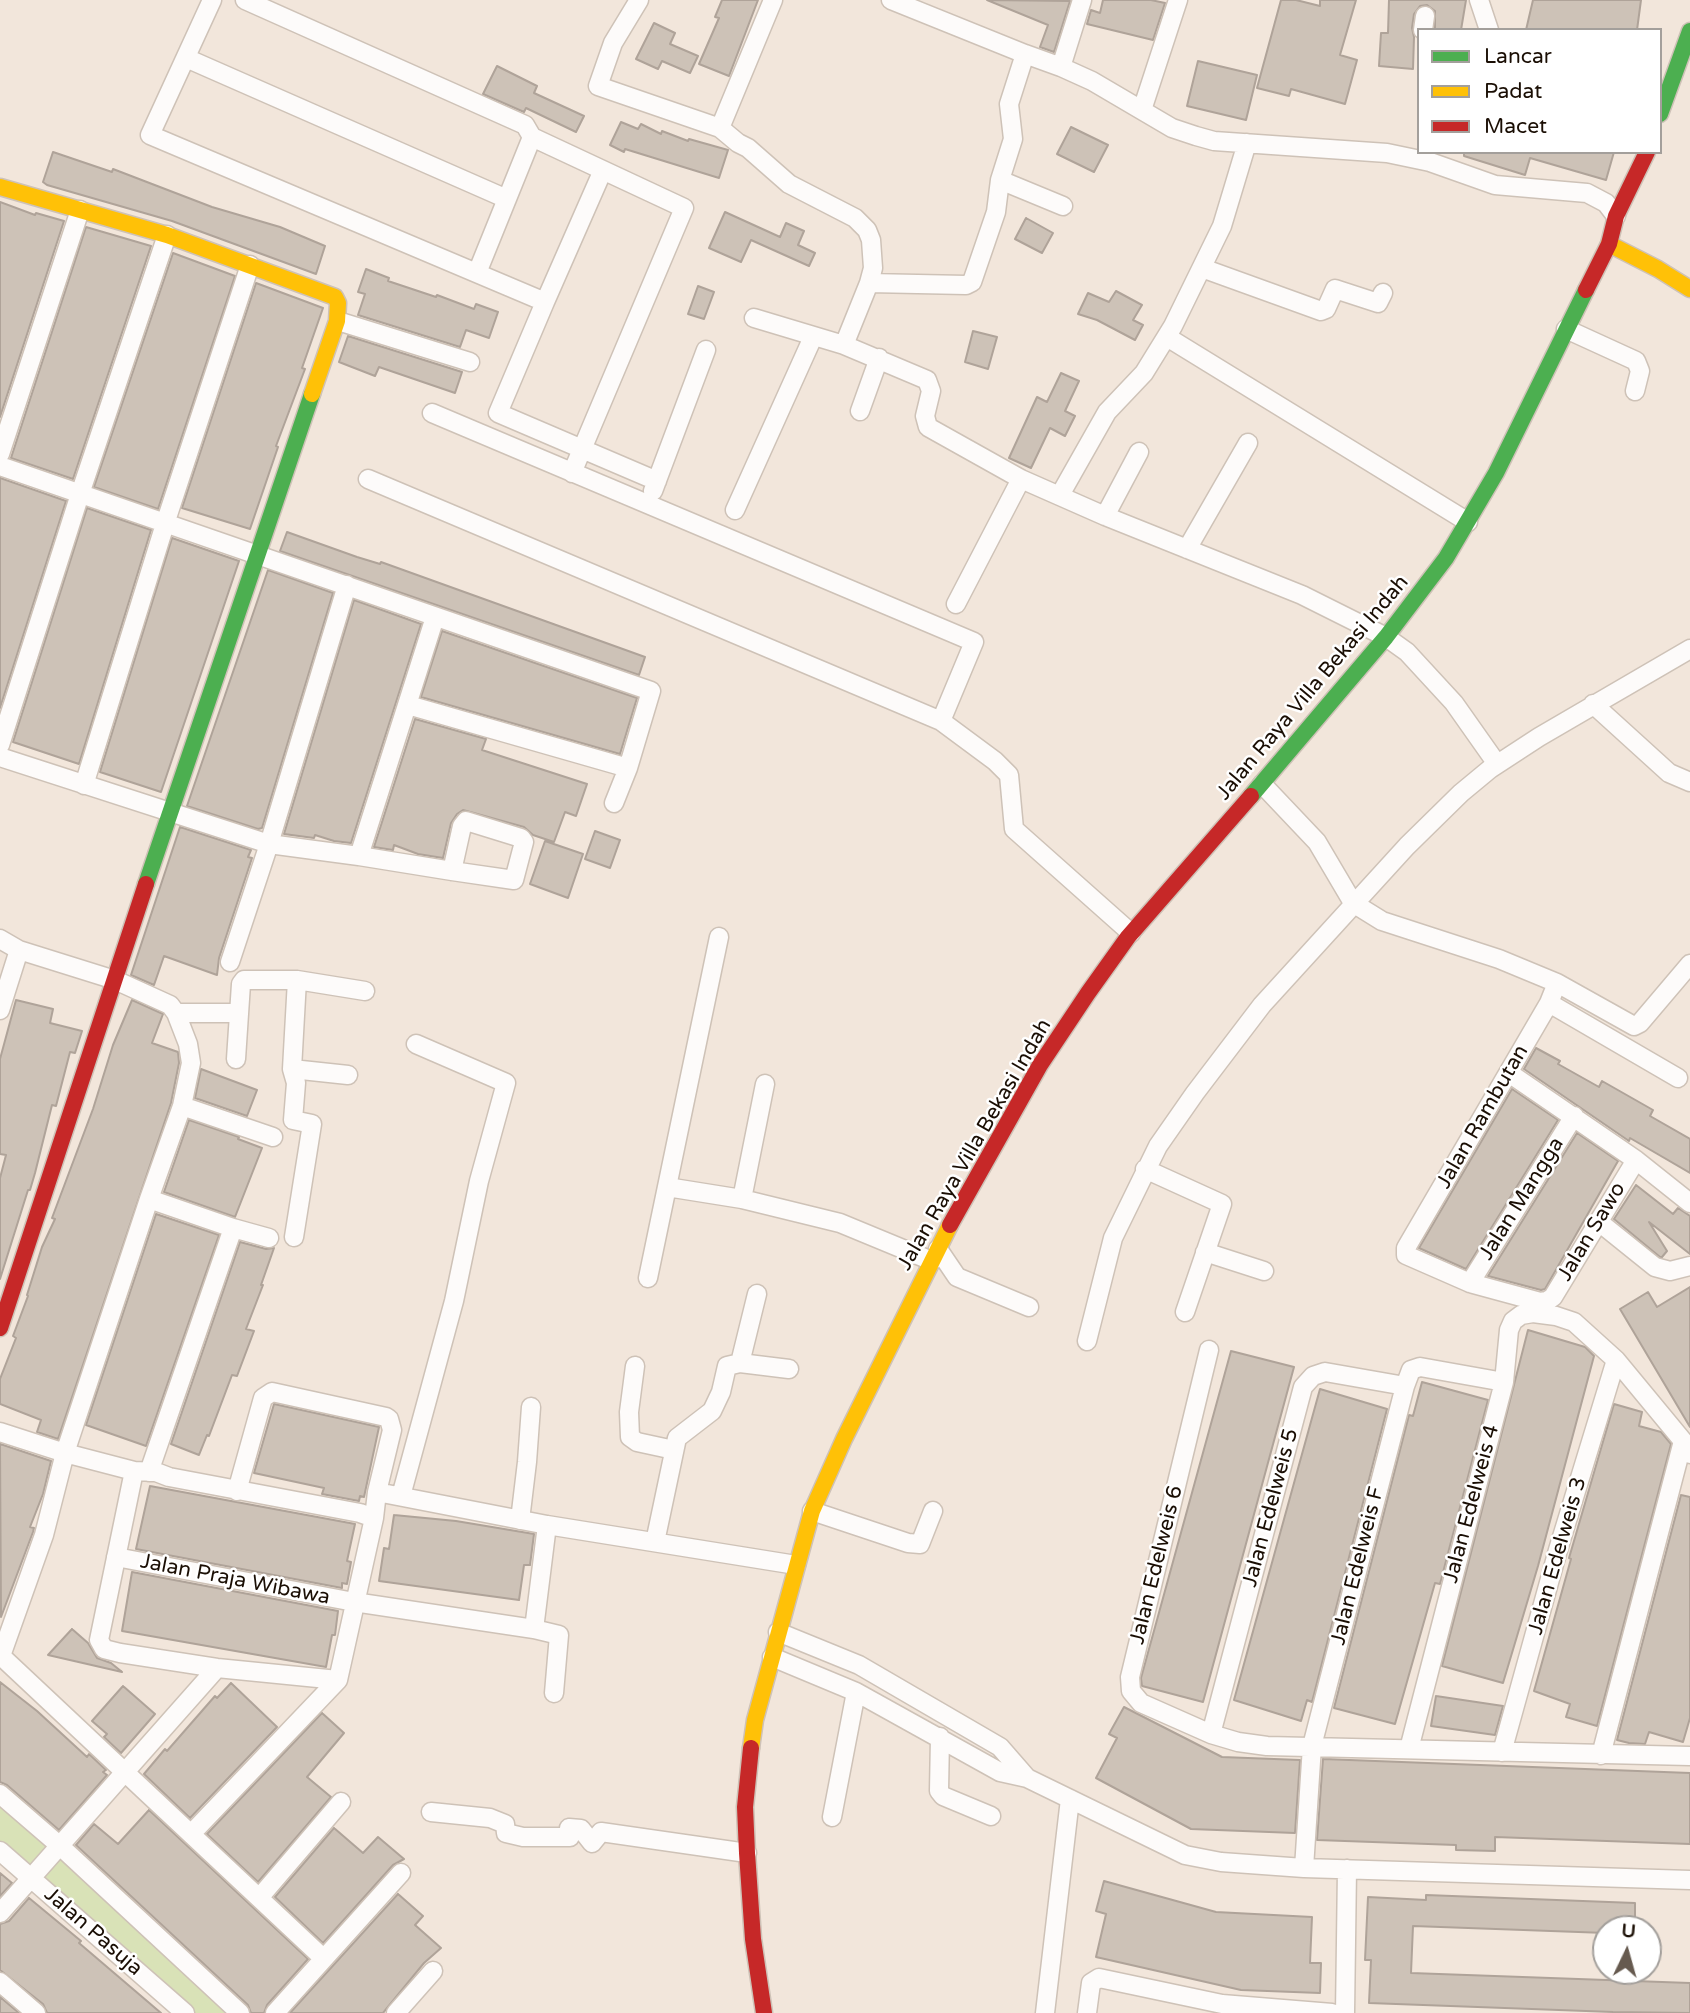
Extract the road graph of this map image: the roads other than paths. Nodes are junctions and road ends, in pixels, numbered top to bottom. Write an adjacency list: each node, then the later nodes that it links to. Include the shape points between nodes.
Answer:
1 (212, 0): 12 (street)
2 (245, 0): 17 (street, via 525,125)
3 (639, 0): 16 (street, via 613,43 598,86)
4 (773, 0): 16 (street)
5 (891, 0): 11 (street)
6 (1082, 0): 13 (street)
7 (1178, 0): 15 (street)
8 (1479, 0): 9 (street)
9 (1488, 28)
10 (1690, 31): 14 (main road)
11 (1025, 54): 13 (street); 22 (street, via 1009,104 1013,139)
12 (186, 58): 24 (street); 32 (street, via 150,135)
13 (1061, 66): 15 (street)
14 (1662, 108)
15 (1142, 110): 18 (street, via 1196,136)
16 (720, 128): 33 (street, via 789,184 855,218 867,230 873,256)
17 (532, 137): 21 (street); 24 (street)
18 (1247, 144): 20 (street); 31 (street, via 1222,226)
19 (1646, 154): 27 (main road, Jalan Raya Villa Bekasi Indah)
20 (1432, 157): 27 (street, via 1495,185 1587,193 1606,202)
21 (603, 170): 36 (street); 50 (street, via 684,208)
22 (1000, 180): 25 (street); 33 (street, via 996,212 972,282)
23 (0, 187): 26 (main road)
24 (507, 199): 32 (street)
25 (1063, 206)
26 (80, 210): 28 (main road); 52 (street)
27 (1616, 216): 29 (main road, Jalan Raya Villa Bekasi Indah)
28 (167, 235): 30 (main road); 58 (street)
29 (1609, 244): 34 (main road); 39 (main road, Jalan Raya Villa Bekasi Indah)
30 (250, 265): 38 (main road, via 335,297); 64 (street)
31 (1202, 268): 35 (street, via 1321,310 1326,309 1335,289 1378,303); 41 (street)
32 (477, 273): 36 (street)
33 (869, 282): 42 (street)
34 (1690, 289)
35 (1383, 293)
36 (545, 302): 50 (street, via 498,413)
37 (754, 318): 40 (street)
38 (339, 321): 45 (street); 66 (main road)
39 (1566, 329): 46 (street, via 1636,361 1640,371); 63 (main road, Jalan Raya Villa Bekasi Indah)
40 (813, 337): 42 (street); 61 (street)
41 (1167, 337): 59 (street, via 1144,373 1107,412); 63 (street)
42 (844, 345): 44 (street)
43 (706, 350): 57 (street)
44 (879, 358): 47 (street); 56 (street, via 927,380 931,391 925,416 928,427)
45 (470, 362)
46 (1635, 391)
47 (860, 411)
48 (432, 413): 54 (street)
49 (1248, 443): 65 (street)
50 (583, 449): 54 (street); 57 (street)
51 (1139, 452): 62 (street)
52 (0, 454)
53 (0, 466): 58 (street)
54 (572, 472): 60 (street)
55 (368, 479): 74 (street)
56 (1021, 479): 59 (street); 68 (street)
57 (657, 481): 60 (street)
58 (80, 494): 64 (street); 75 (street)
59 (1060, 495): 62 (street)
60 (649, 505): 74 (street, via 974,642)
61 (735, 510)
62 (1105, 516): 65 (street)
63 (1468, 522): 70 (main road, Jalan Raya Villa Bekasi Indah)
64 (165, 524): 66 (street); 81 (street)
65 (1187, 550): 70 (street, via 1302,596)
66 (257, 556): 67 (street); 83 (main road)
67 (347, 585): 69 (street); 84 (street)
68 (956, 604)
69 (435, 617): 73 (street); 78 (street, via 651,691)
70 (1386, 637): 77 (street, via 1407,652 1454,703); 80 (main road, Jalan Raya Villa Bekasi Indah)
71 (1690, 649): 72 (street)
72 (1592, 704): 77 (street); 79 (street, via 1669,773)
73 (408, 705): 78 (street); 85 (street)
74 (941, 721): 88 (street, via 1009,775 1014,830)
75 (0, 745)
76 (0, 757): 81 (street)
77 (1497, 764): 87 (street, via 1452,802)
78 (628, 768): 82 (street)
79 (1690, 782)
80 (1262, 784): 87 (street, via 1317,842); 88 (main road, Jalan Raya Villa Bekasi Indah)
81 (83, 785): 83 (street)
82 (614, 803)
83 (169, 813): 84 (street); 94 (main road)
84 (269, 844): 85 (street); 92 (street)
85 (359, 856): 86 (street)
86 (452, 871)
87 (1353, 903): 96 (street, via 1382,921 1472,949); 113 (street, via 1262,1006 1195,1093)
88 (1131, 933): 123 (main road, Jalan Raya Villa Bekasi Indah, via 1040,1065)
89 (719, 937): 114 (street)
90 (0, 940): 91 (street)
91 (19, 950): 94 (street); 99 (street)
92 (230, 962)
93 (1687, 974): 96 (street, via 1634,1026)
94 (115, 980): 100 (street, via 170,1005); 131 (main road)
95 (297, 980): 97 (street); 101 (street, via 244,980); 104 (street)
96 (1557, 983): 98 (street, Jalan Rambutan)
97 (365, 991)
98 (1549, 1003): 105 (street, Jalan Rambutan); 107 (street)
99 (0, 1010)
100 (176, 1013): 101 (street); 109 (street, via 191,1063)
101 (239, 1013): 103 (street)
102 (416, 1044): 148 (street, via 506,1083)
103 (236, 1059)
104 (292, 1069): 106 (street); 120 (street, via 296,1083 292,1120 312,1124)
105 (1509, 1073): 110 (street); 127 (street, Jalan Rambutan, via 1405,1250 1407,1257)
106 (348, 1075)
107 (1678, 1078)
108 (765, 1084): 116 (street)
109 (182, 1106): 111 (street); 115 (street)
110 (1574, 1116): 112 (street); 127 (street, Jalan Mangga)
111 (273, 1137)
112 (1636, 1160): 117 (street); 118 (street, Jalan Sawo)
113 (1145, 1169): 122 (street, via 1222,1203); 132 (street, via 1113,1238)
114 (667, 1187): 116 (street); 126 (street)
115 (149, 1199): 119 (street); 144 (street)
116 (742, 1199): 123 (street, via 840,1223)
117 (1690, 1203)
118 (1599, 1222): 124 (street, via 1654,1267 1670,1271); 127 (street, Jalan Sawo, via 1553,1297 1546,1301)
119 (233, 1228): 121 (street); 145 (street)
120 (294, 1237)
121 (269, 1238)
122 (1205, 1252): 125 (street); 130 (street)
123 (935, 1255): 129 (street, via 957,1277); 149 (main road, Jalan Raya Villa Bekasi Indah)
124 (1690, 1266)
125 (1264, 1271)
126 (648, 1278)
127 (1470, 1283)
128 (757, 1294): 135 (street)
129 (1029, 1307)
130 (1185, 1312)
131 (0, 1328)
132 (1087, 1341)
133 (1209, 1350): 166 (street, Jalan Edelweis 6, via 1130,1677 1131,1691 1141,1703)
134 (1616, 1360): 138 (street, Jalan Edelweis 4, via 1574,1322 1556,1316 1521,1315 1509,1329); 142 (street); 170 (street, Jalan Edelweis 3)
135 (740, 1363): 137 (street); 143 (street, via 727,1366 716,1404 677,1438)
136 (635, 1366): 143 (street, via 630,1437)
137 (789, 1369)
138 (1504, 1381): 139 (street, via 1420,1367 1411,1370); 169 (street, Jalan Edelweis 4)
139 (1405, 1386): 166 (street, Jalan Edelweis 5, via 1325,1372 1303,1387); 168 (street, Jalan Edelweis F)
140 (531, 1407): 152 (street)
141 (0, 1432): 144 (street)
142 (1686, 1448): 171 (street)
143 (674, 1450): 154 (street)
144 (65, 1453): 145 (street); 160 (street, via 44,1535)
145 (142, 1471): 146 (street); 155 (street)
146 (237, 1491): 147 (street, via 263,1398 272,1392 389,1419 392,1430); 151 (street)
147 (377, 1492): 148 (street); 151 (street)
148 (401, 1496): 152 (street)
149 (812, 1511): 150 (street, via 920,1544); 156 (main road, Jalan Raya Villa Bekasi Indah)
150 (933, 1511)
151 (374, 1518): 157 (street)
152 (520, 1520): 153 (street)
153 (547, 1525): 154 (street); 158 (street)
154 (655, 1542): 156 (street)
155 (116, 1557): 157 (street, Jalan Praja Wibawa); 162 (street, via 99,1640 104,1648)
156 (796, 1565): 159 (main road, Jalan Raya Villa Bekasi Indah)
157 (354, 1602): 158 (street, Jalan Praja Wibawa); 163 (street)
158 (534, 1629): 165 (street, via 559,1635)
159 (778, 1632): 161 (main road, Jalan Raya Villa Bekasi Indah); 174 (street, via 859,1665 1000,1747)
160 (1, 1656): 173 (street)
161 (772, 1657): 164 (street); 184 (main road, Jalan Raya Villa Bekasi Indah, via 749,1759)
162 (216, 1668): 163 (street); 173 (street)
163 (338, 1680): 181 (street)
164 (856, 1692): 167 (street); 180 (street)
165 (554, 1693)
166 (1211, 1734): 168 (street, Jalan Edelweis 6, via 1267,1746)
167 (940, 1737): 174 (street, via 1000,1772); 179 (street, via 939,1791)
168 (1312, 1746): 169 (street, Jalan Edelweis 6); 185 (street, Jalan Edelweis F)
169 (1409, 1749): 170 (street, Jalan Edelweis 6)
170 (1503, 1752): 171 (street, Jalan Edelweis 6)
171 (1601, 1755): 172 (street, Jalan Edelweis 6)
172 (1690, 1756)
173 (125, 1774): 181 (street); 182 (street)
174 (1027, 1778): 176 (street)
175 (0, 1794): 182 (street)
176 (1070, 1799): 185 (street, via 1185,1854 1221,1862); 201 (street)
177 (341, 1802): 190 (street)
178 (431, 1812): 184 (street, via 489,1818 505,1824 506,1833 523,1837 570,1837 569,1828 581,1829 592,1843 601,1832)
179 (991, 1816)
180 (832, 1817)
181 (191, 1834): 190 (street)
182 (59, 1845): 188 (street); 197 (street)
183 (0, 1851): 188 (street, Jalan Pasuja)
184 (747, 1853): 200 (main road, Jalan Raya Villa Bekasi Indah)
185 (1304, 1868): 186 (street)
186 (1347, 1869): 189 (street); 204 (street)
187 (401, 1873): 192 (street)
188 (32, 1879): 191 (street); 196 (street, Jalan Pasuja)
189 (1690, 1880)
190 (260, 1898): 192 (street)
191 (0, 1913)
192 (323, 1958): 198 (street)
193 (433, 1971): 199 (street)
194 (0, 1982): 195 (street)
195 (36, 2013)
196 (185, 2013)
197 (240, 2013)
198 (275, 2013)
199 (396, 2013)
200 (764, 2013)
201 (1045, 2013)
202 (1087, 2013): 203 (street, via 1091,1983 1099,1978 1222,2004)
203 (1332, 2013)
204 (1345, 2013)

